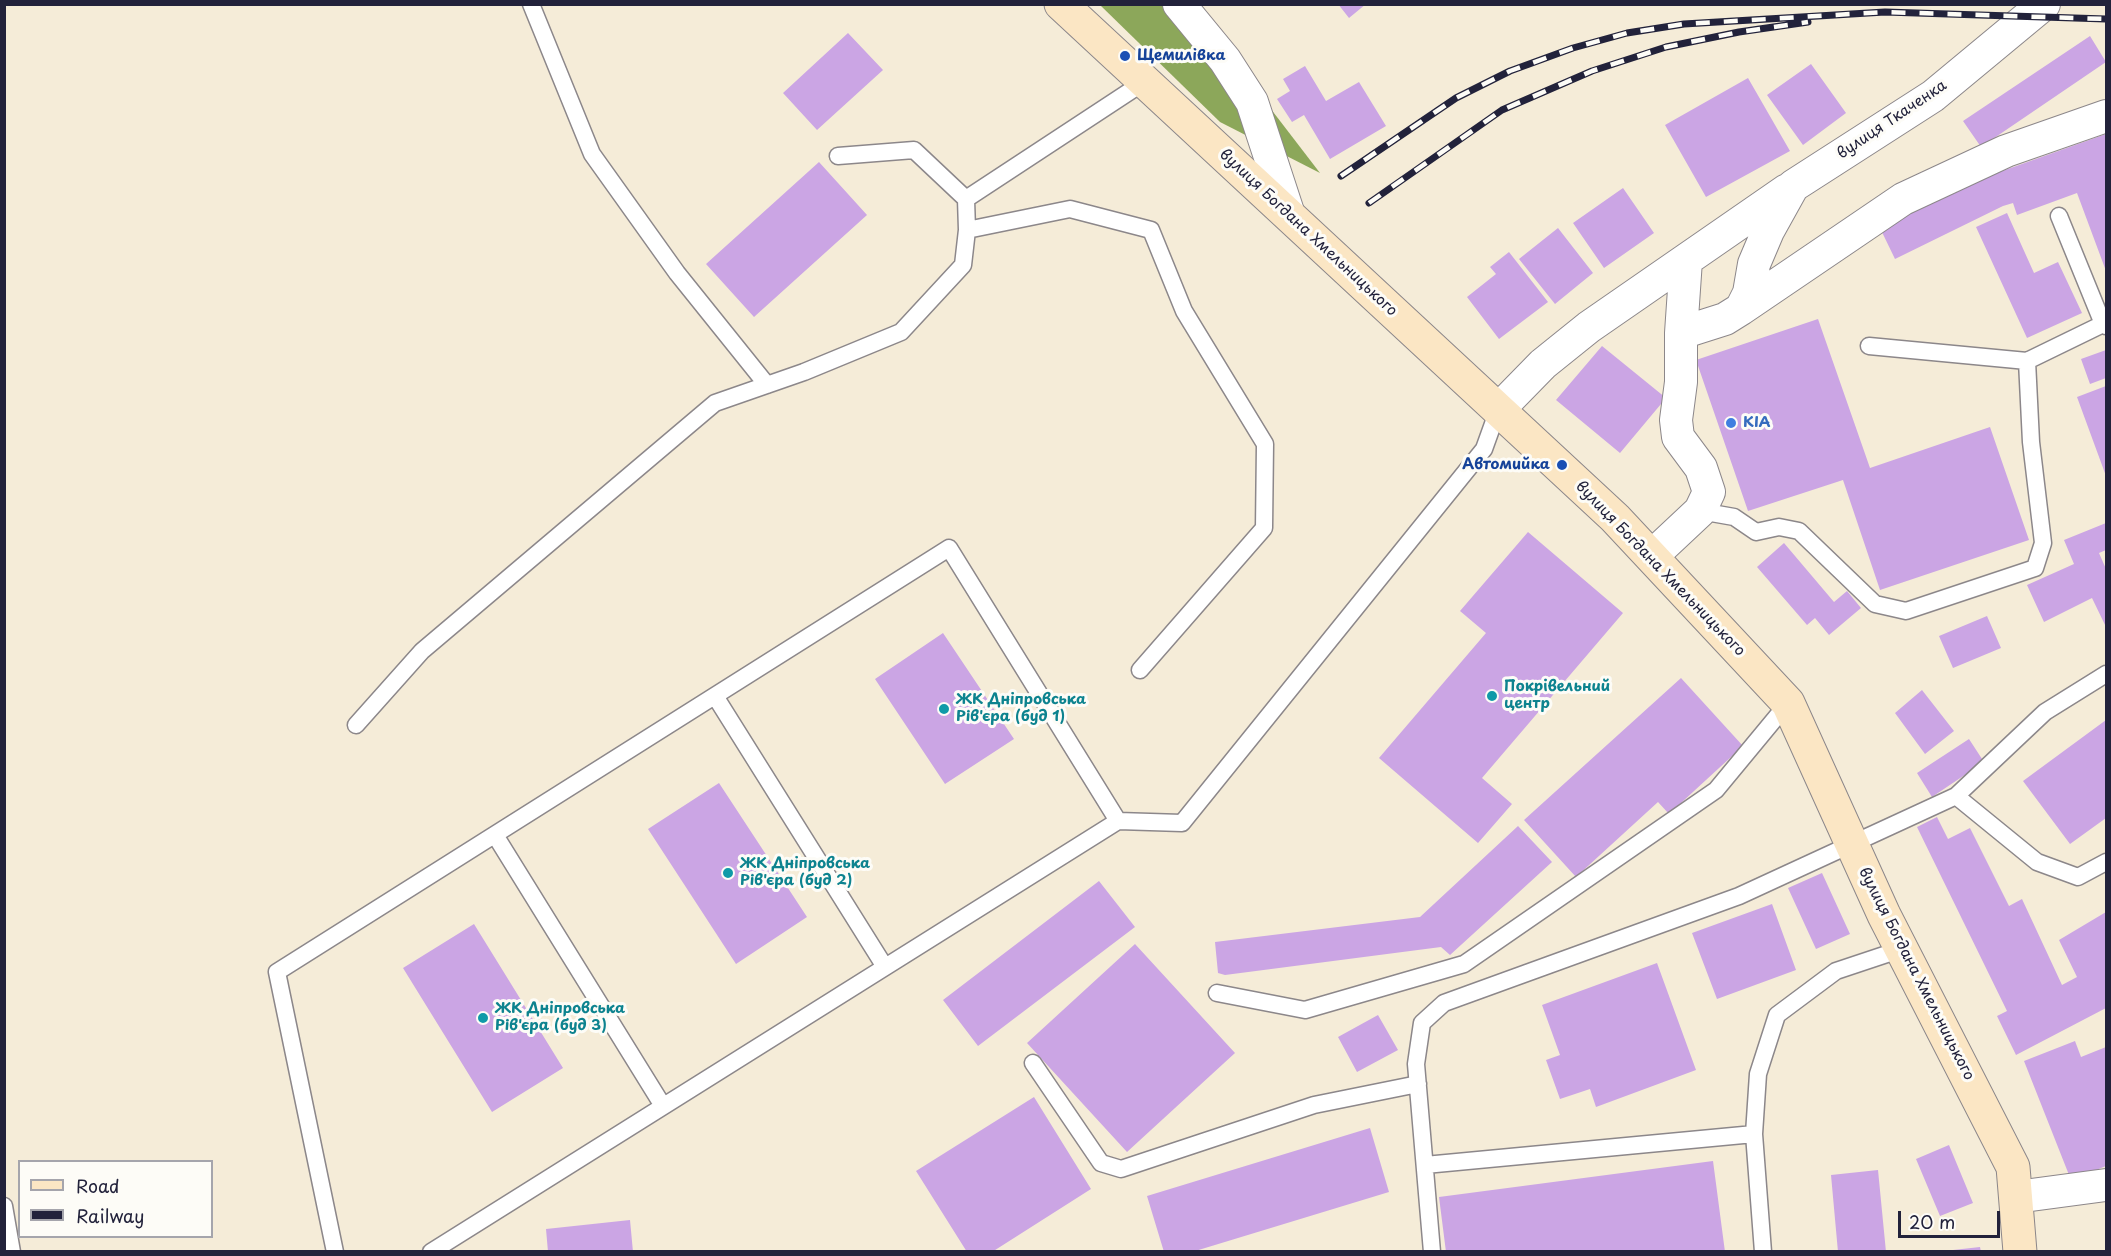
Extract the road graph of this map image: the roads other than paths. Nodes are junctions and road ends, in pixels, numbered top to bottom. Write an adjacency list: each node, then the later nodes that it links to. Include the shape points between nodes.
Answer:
1 (531, 4): 19 (lane, via 592,154 678,273)
2 (1061, 4): 5 (main road, вулиця Богдана Хмельницького)
3 (1179, 4): 10 (street, via 1225,60 1252,102)
4 (2044, 4): 8 (street, вулиця Ткаченка, via 1933,96)
5 (1144, 82): 9 (lane); 10 (main road, вулиця Богдана Хмельницького)
6 (2106, 116): 14 (street, via 2006,151 1902,199)
7 (838, 156): 9 (lane, via 914,150)
8 (1793, 186): 13 (street, вулиця Ткаченка); 14 (street, вулиця Ткаченка, via 1754,264 1749,293)
9 (966, 200): 12 (lane)
10 (1289, 216): 20 (main road, вулиця Богдана Хмельницького)
11 (2060, 216): 15 (lane)
12 (967, 230): 19 (lane, via 963,265 901,332); 23 (lane, via 1070,209 1151,230 1184,311 1265,444 1264,528)
13 (1686, 260): 16 (street); 20 (street, вулиця Ткаченка, via 1562,350)
14 (1741, 309): 16 (street, via 1725,319)
15 (2105, 325): 18 (lane)
16 (1681, 333): 21 (street, via 1676,420 1678,437 1701,468 1709,492)
17 (1869, 346): 18 (lane)
18 (2027, 361): 21 (lane, via 2031,442 2043,543 2035,568 1906,611 1875,604 1799,531 1779,527 1756,532 1734,516)
19 (767, 385): 27 (lane, via 715,403 422,651)
20 (1498, 410): 22 (main road, вулиця Богдана Хмельницького); 29 (lane, via 1484,449 1182,823)
21 (1700, 511): 22 (street)
22 (1652, 556): 26 (main road, вулиця Богдана Хмельницького)
23 (1140, 670)
24 (2106, 674): 28 (lane, via 2045,712)
25 (715, 696): 29 (lane, via 949,548); 30 (lane); 34 (lane)
26 (1788, 702): 31 (main road, вулиця Богдана Хмельницького); 35 (lane, via 1716,790 1464,964 1305,1010)
27 (356, 725)
28 (1956, 796): 31 (lane); 32 (lane, via 2037,862 2078,877)
29 (1118, 821): 34 (lane)
30 (495, 835): 38 (lane); 45 (lane, via 277,972)
31 (1851, 843): 33 (main road, вулиця Богдана Хмельницького); 37 (lane, via 1739,896 1444,1003 1422,1023 1416,1065)
32 (2106, 862)
33 (1902, 949): 39 (lane, via 1836,971 1777,1015 1758,1074); 42 (main road, вулиця Богдана Хмельницького, via 2013,1167)
34 (885, 967): 38 (lane)
35 (1216, 993)
36 (1033, 1063): 37 (lane, via 1101,1163 1121,1169 1314,1104)
37 (1418, 1084): 40 (lane)
38 (663, 1106): 46 (lane)
39 (1755, 1134): 40 (lane); 48 (lane)
40 (1425, 1165): 47 (lane)
41 (2106, 1185): 42 (street)
42 (2016, 1197): 49 (main road, вулиця Богдана Хмельницького)
43 (4, 1206): 44 (lane)
44 (12, 1251)
45 (335, 1251)
46 (430, 1251)
47 (1432, 1251)
48 (1763, 1251)
49 (2020, 1251)

